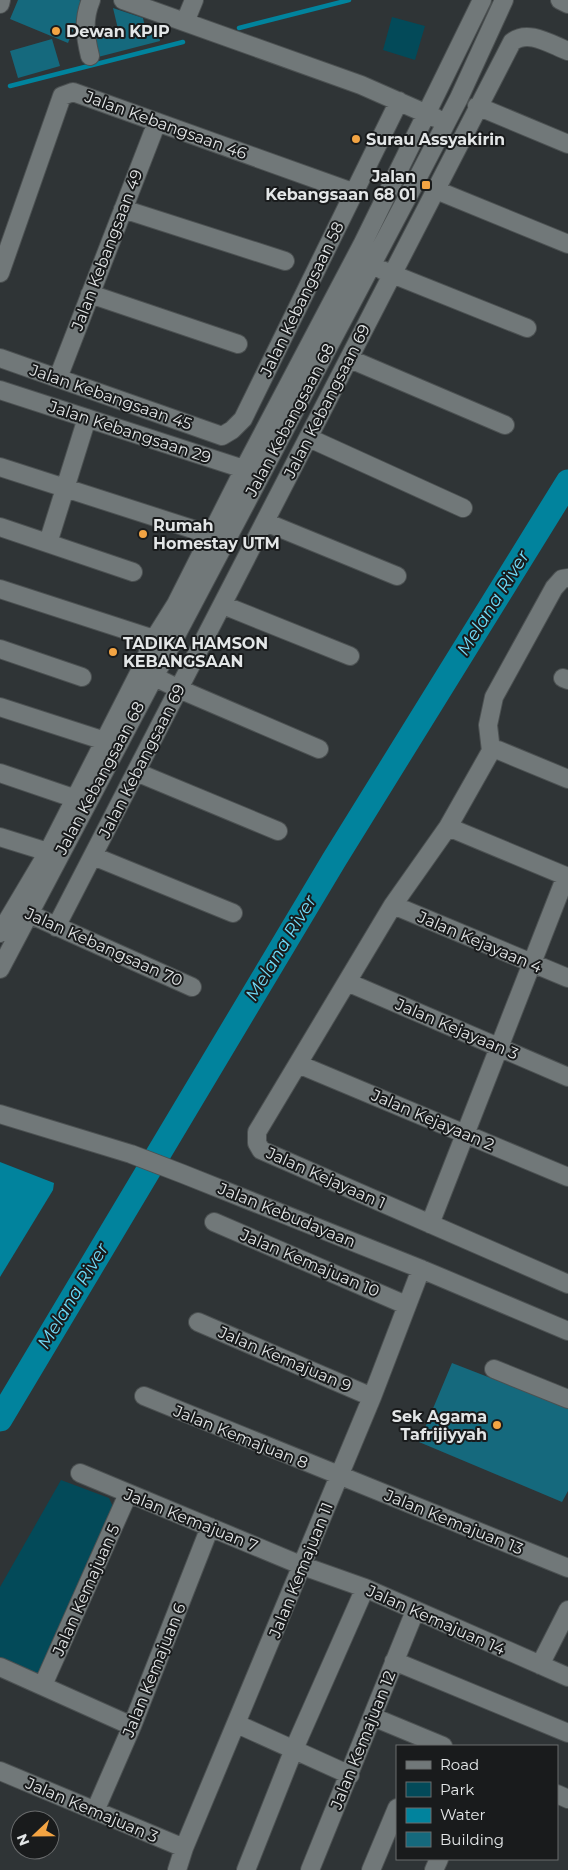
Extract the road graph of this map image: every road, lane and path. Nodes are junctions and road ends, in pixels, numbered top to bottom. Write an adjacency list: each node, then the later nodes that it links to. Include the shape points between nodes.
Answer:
1 (1, 0): 8 (street)
2 (91, 0): 12 (street, via 86,11 84,33)
3 (123, 0): 10 (street)
4 (194, 0): 10 (street)
5 (504, 0): 17 (street, Jalan Kebangsaan 68)
6 (560, 0): 9 (street)
7 (480, 3): 15 (street, Jalan Kebangsaan 68)
8 (0, 4)
9 (568, 4)
10 (185, 22): 13 (street)
11 (568, 51): 14 (street, Jalan Kebangsaan 69, via 527,35 518,37 512,42)
12 (90, 56)
13 (399, 101): 15 (street); 20 (street, Jalan Kebangsaan 58)
14 (477, 106): 18 (street); 19 (street, Jalan Kebangsaan 69)
15 (427, 114): 17 (street); 39 (street, Jalan Kebangsaan 68)
16 (157, 122): 20 (street, Jalan Kebangsaan 46); 21 (street, Jalan Kebangsaan 49); 25 (street, Jalan Kebangsaan 46, via 73,92 62,96)
17 (446, 123): 24 (street, Jalan Kebangsaan 68)
18 (568, 144)
19 (436, 190): 22 (street); 26 (street, Jalan Kebangsaan 69)
20 (355, 193): 36 (street, Jalan Kebangsaan 58, via 243,420)
21 (123, 209): 23 (street); 27 (street, Jalan Kebangsaan 49)
22 (568, 244)
23 (285, 261)
24 (372, 266): 26 (street); 40 (street, Jalan Kebangsaan 68)
25 (0, 273)
26 (391, 274): 28 (street); 31 (street, Jalan Kebangsaan 69)
27 (90, 294): 29 (street); 32 (street, Jalan Kebangsaan 49)
28 (527, 328)
29 (238, 344)
30 (0, 358): 32 (street, Jalan Kebangsaan 45)
31 (350, 359): 35 (street); 37 (street, Jalan Kebangsaan 69)
32 (58, 378): 36 (street, Jalan Kebangsaan 45)
33 (0, 390): 34 (street, Jalan Kebangsaan 29)
34 (87, 418): 39 (street, Jalan Kebangsaan 29); 41 (street)
35 (505, 425)
36 (222, 436)
37 (309, 438): 42 (street); 43 (street, Jalan Kebangsaan 69)
38 (0, 467): 41 (street)
39 (244, 469): 40 (street, Jalan Kebangsaan 29); 45 (street, Jalan Kebangsaan 68)
40 (261, 475): 55 (street, Jalan Kebangsaan 68)
41 (66, 487): 45 (street); 46 (street)
42 (463, 508)
43 (265, 522): 48 (street); 51 (street, Jalan Kebangsaan 69)
44 (0, 527): 46 (street)
45 (211, 535): 52 (street, Jalan Kebangsaan 68)
46 (48, 543): 47 (street)
47 (133, 572)
48 (398, 576)
49 (568, 578): 61 (street, via 562,579 554,588 494,697 488,725)
50 (0, 589): 52 (street)
51 (223, 605): 54 (street); 57 (street, Jalan Kebangsaan 69)
52 (154, 639): 55 (street, Jalan Kebangsaan 68)
53 (0, 649): 56 (street)
54 (350, 656)
55 (147, 673): 57 (street); 59 (street, Jalan Kebangsaan 68); 65 (street, Jalan Kebangsaan 68)
56 (82, 677)
57 (179, 689): 60 (street); 62 (street, Jalan Kebangsaan 69)
58 (0, 708): 59 (street)
59 (105, 741): 65 (street, Jalan Kebangsaan 68)
60 (319, 749)
61 (491, 751): 64 (street, via 498,750); 66 (street)
62 (136, 772): 67 (street); 70 (street, Jalan Kebangsaan 69)
63 (0, 773): 65 (street)
64 (568, 779)
65 (82, 800): 69 (street, Jalan Kebangsaan 68); 73 (street, Jalan Kebangsaan 68)
66 (448, 826): 71 (street); 72 (street, Jalan Kejayaan 1)
67 (278, 831)
68 (0, 837): 69 (street)
69 (48, 852): 73 (street, Jalan Kebangsaan 68)
70 (93, 856): 74 (street); 75 (street, Jalan Kebangsaan 69)
71 (567, 876): 77 (street)
72 (392, 905): 77 (street, Jalan Kejayaan 4); 80 (street, Jalan Kejayaan 1)
73 (22, 910): 75 (street, Jalan Kebangsaan 70); 76 (street, Jalan Kebangsaan 68); 78 (street, Jalan Kebangsaan 68)
74 (233, 913)
75 (56, 927): 81 (street, Jalan Kebangsaan 70)
76 (0, 933)
77 (532, 963): 79 (street, Jalan Kejayaan 4); 82 (street)
78 (0, 969)
79 (568, 978)
80 (347, 982): 82 (street, Jalan Kejayaan 3); 83 (street, Jalan Kejayaan 1)
81 (192, 987)
82 (499, 1047): 84 (street, Jalan Kejayaan 3); 86 (street)
83 (298, 1064): 86 (street, Jalan Kejayaan 2); 89 (street, Jalan Kejayaan 1, via 257,1132 261,1150)
84 (568, 1076)
85 (0, 1114): 90 (street, Jalan Kebudayaan, via 131,1154)
86 (465, 1134): 87 (street, Jalan Kejayaan 2); 89 (street)
87 (568, 1177)
88 (214, 1222): 92 (street, Jalan Kemajuan 10)
89 (430, 1224): 91 (street, Jalan Kejayaan 1)
90 (421, 1269): 92 (street, Jalan Kemajuan 11); 94 (street, Jalan Kebudayaan)
91 (568, 1284)
92 (406, 1305): 97 (street, Jalan Kemajuan 11)
93 (198, 1322): 97 (street, Jalan Kemajuan 9)
94 (567, 1328)
95 (494, 1369): 98 (street)
96 (144, 1396): 100 (street, Jalan Kemajuan 8)
97 (372, 1396): 100 (street, Jalan Kemajuan 11)
98 (568, 1398)
99 (80, 1473): 101 (street, Jalan Kemajuan 7)
100 (339, 1477): 103 (street, Jalan Kemajuan 11); 104 (street, Jalan Kemajuan 13)
101 (128, 1494): 102 (street, Jalan Kemajuan 7); 112 (street, Jalan Kemajuan 5)
102 (210, 1527): 103 (street, Jalan Kemajuan 7); 115 (street, Jalan Kemajuan 6)
103 (303, 1566): 105 (street, Jalan Kemajuan 14); 114 (street, Jalan Kemajuan 11)
104 (568, 1568)
105 (365, 1588): 107 (street, Jalan Kemajuan 14); 119 (street)
106 (568, 1610): 109 (street)
107 (415, 1611): 108 (street, Jalan Kemajuan 12); 109 (street, Jalan Kemajuan 14)
108 (394, 1661): 113 (street, Jalan Kemajuan 12); 116 (street)
109 (540, 1665): 111 (street, Jalan Kemajuan 14)
110 (0, 1668): 112 (street)
111 (568, 1677)
112 (43, 1685): 115 (street)
113 (373, 1717): 117 (street); 121 (street, Jalan Kemajuan 12)
114 (237, 1724): 119 (street); 124 (street, Jalan Kemajuan 11)
115 (132, 1726): 123 (street, Jalan Kemajuan 6)
116 (568, 1733)
117 (424, 1742): 118 (street)
118 (438, 1745)
119 (294, 1750): 121 (street); 125 (street)
120 (0, 1771): 123 (street, Jalan Kemajuan 3)
121 (350, 1774): 126 (street, Jalan Kemajuan 12)
122 (396, 1810): 127 (street)
123 (95, 1811): 124 (street, Jalan Kemajuan 3)
124 (183, 1863)
125 (246, 1870)
126 (310, 1870)
127 (371, 1870)

